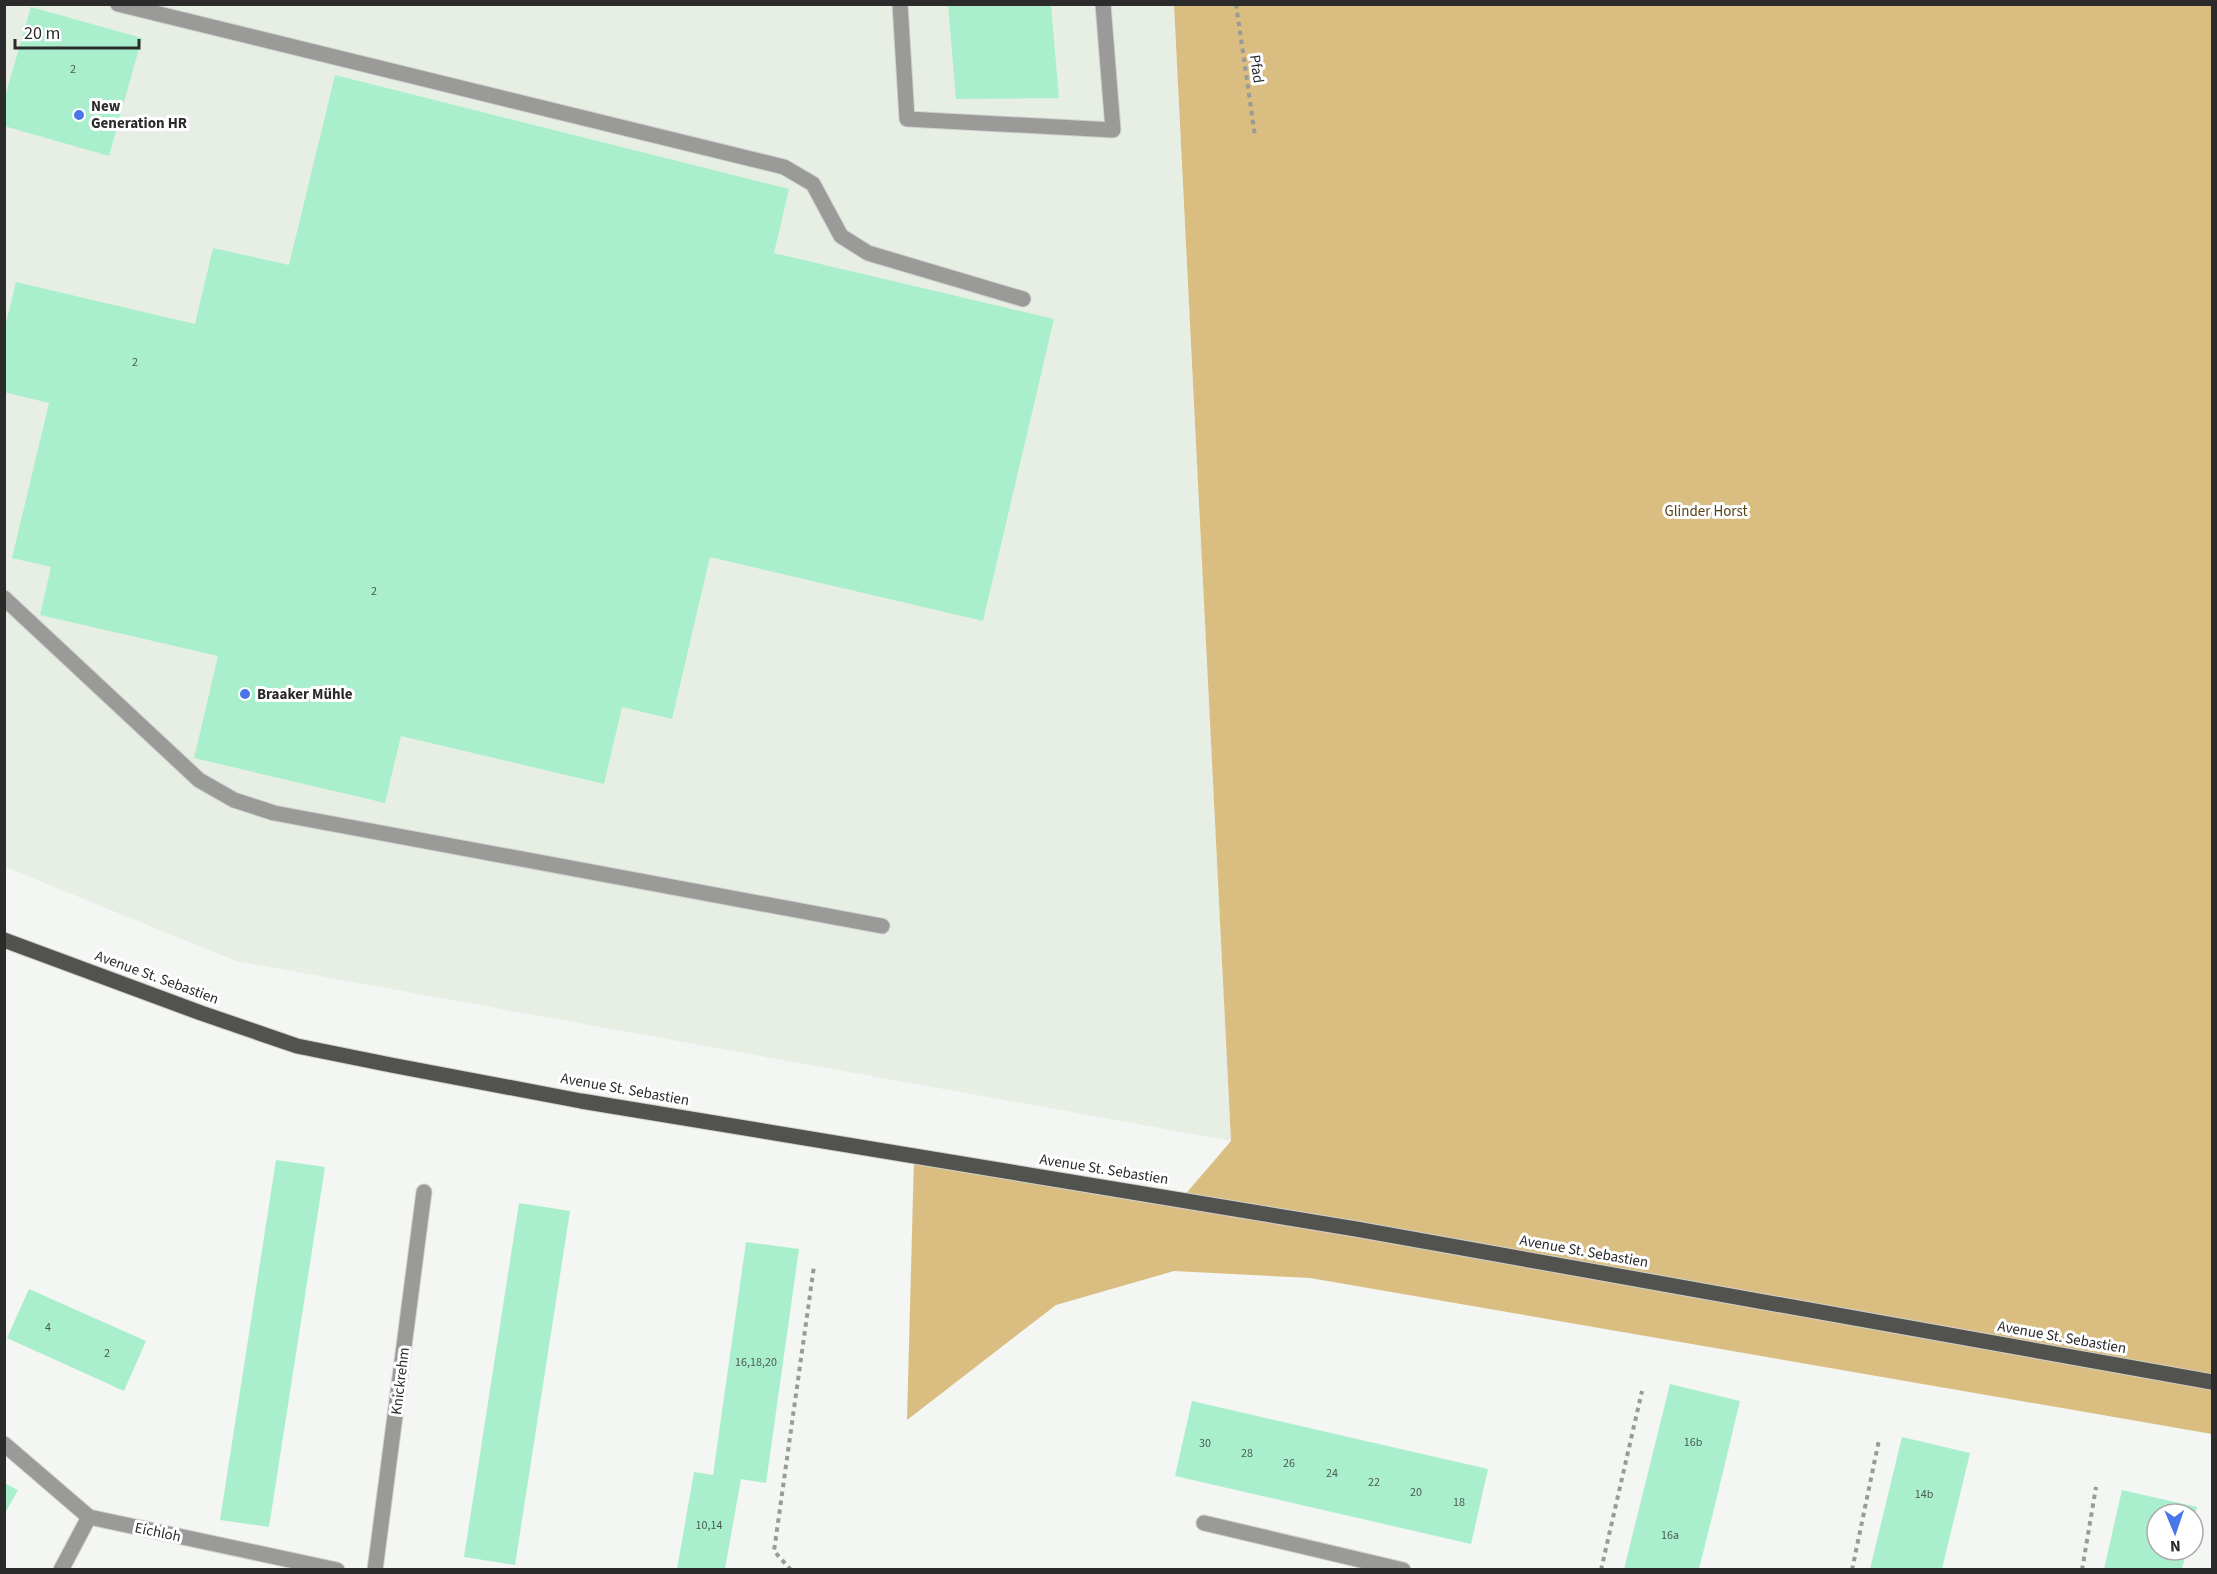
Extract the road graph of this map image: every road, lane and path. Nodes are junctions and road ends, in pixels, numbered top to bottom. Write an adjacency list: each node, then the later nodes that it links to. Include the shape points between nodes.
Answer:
1 (117, 4): 6 (street, via 784,167 813,183 841,236 868,253)
2 (900, 4): 3 (street, via 907,119 1113,130)
3 (1103, 4)
4 (1236, 4): 5 (path, Pfad)
5 (1255, 136)
6 (1023, 299)
7 (4, 588): 8 (street)
8 (8, 602): 9 (street, via 199,780 234,800 274,813)
9 (882, 926)
10 (4, 940): 13 (main road, Avenue St. Sebastien, via 297,1046 370,1061 580,1101 1356,1229)
11 (424, 1192): 22 (street, Knickrehm)
12 (814, 1266): 23 (path, via 774,1551)
13 (2212, 1382)
14 (1642, 1390): 25 (path)
15 (1879, 1440): 26 (path)
16 (4, 1444): 18 (street, Eichloh)
17 (2096, 1487): 27 (path)
18 (89, 1517): 20 (street); 21 (street, Eichloh)
19 (1204, 1523): 24 (street)
20 (61, 1569)
21 (337, 1569)
22 (375, 1569)
23 (791, 1569)
24 (1403, 1569)
25 (1601, 1569)
26 (1852, 1569)
27 (2082, 1569)

